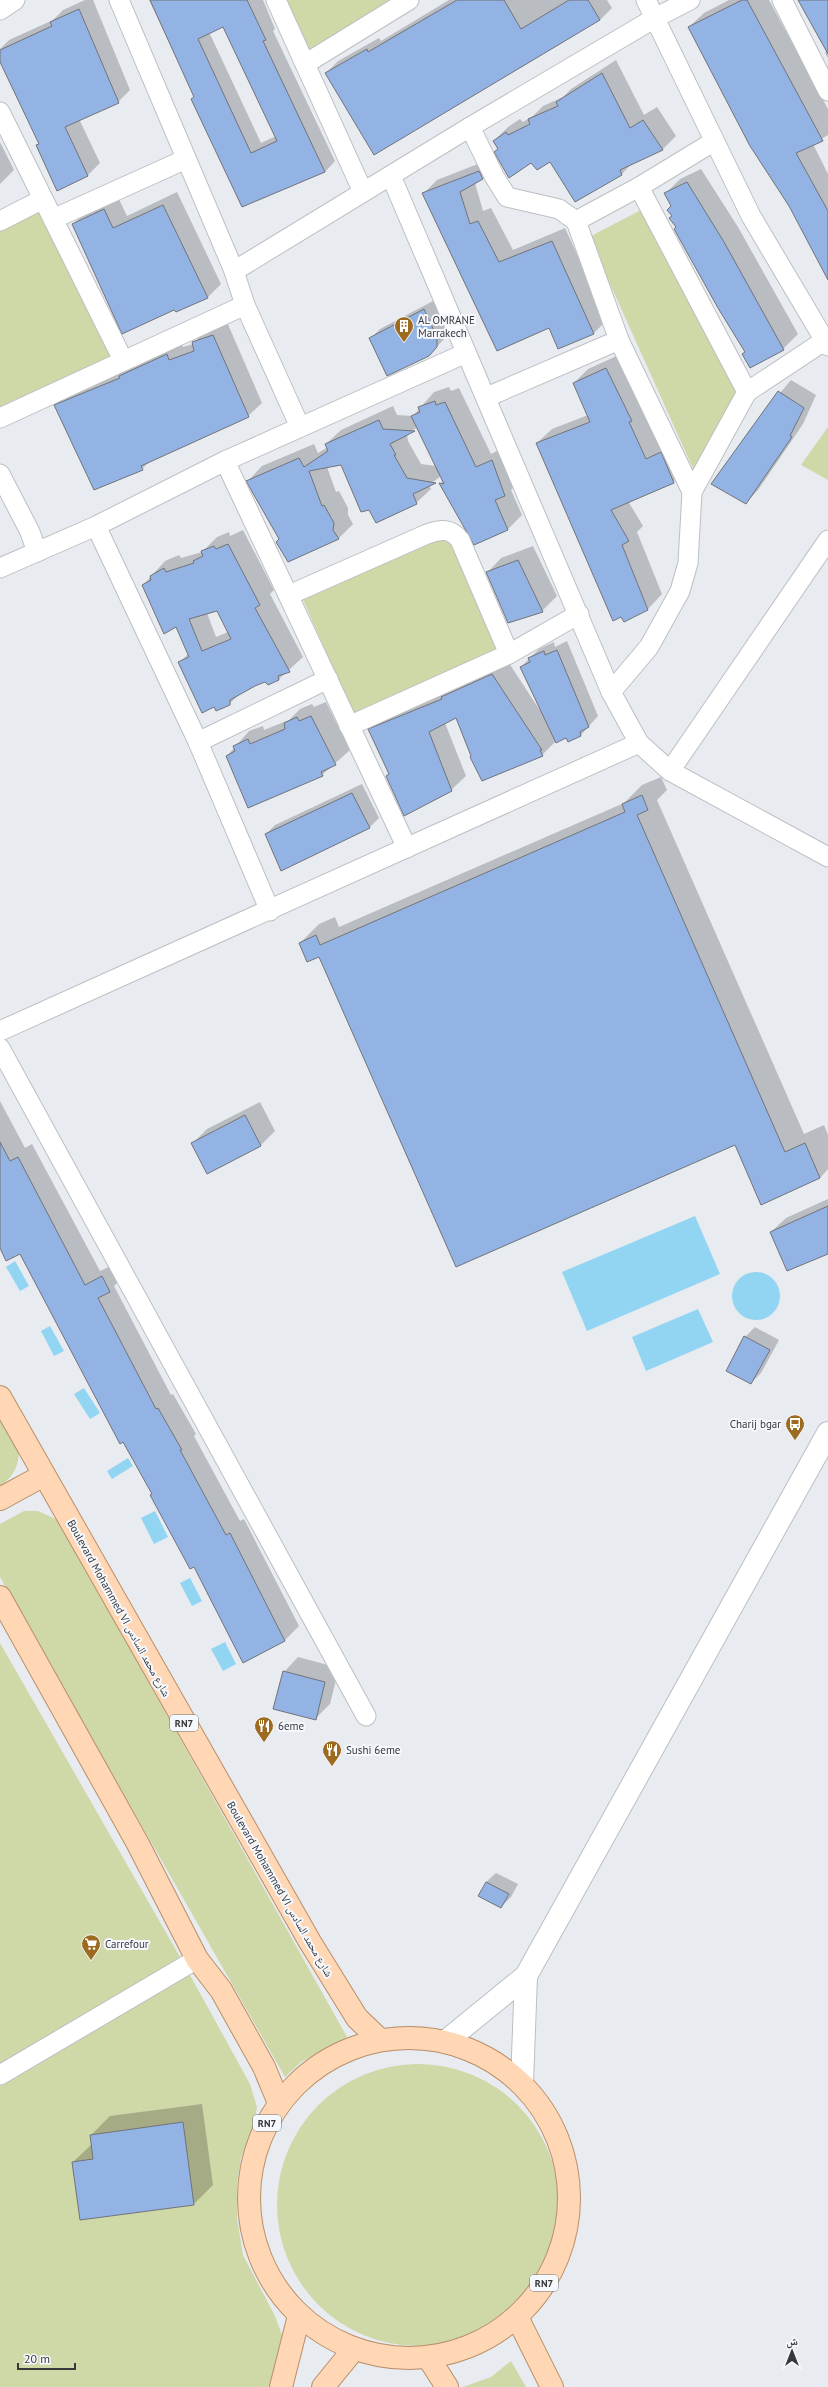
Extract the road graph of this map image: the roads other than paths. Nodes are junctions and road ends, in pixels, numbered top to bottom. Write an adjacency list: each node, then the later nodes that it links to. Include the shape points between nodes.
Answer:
1 (15, 0): 8 (street)
2 (119, 0): 15 (street)
3 (276, 0): 10 (street)
4 (410, 0): 10 (street)
5 (646, 0): 9 (street)
6 (690, 0): 9 (street)
7 (782, 0): 11 (street)
8 (0, 10)
9 (655, 18): 13 (street); 14 (street)
10 (305, 64): 18 (street)
11 (828, 91)
12 (0, 112): 19 (street)
13 (470, 126): 16 (street); 22 (street, via 507,197 559,209)
14 (713, 142): 17 (street); 26 (street, via 751,216)
15 (186, 159): 20 (street); 23 (street)
16 (392, 176): 18 (street); 27 (street)
17 (639, 187): 22 (street); 29 (street)
18 (363, 192): 23 (street)
19 (43, 200): 20 (street); 21 (street)
20 (53, 219): 28 (street)
21 (0, 221)
22 (576, 221): 25 (street)
23 (234, 271): 24 (street)
24 (245, 305): 28 (street); 32 (street)
25 (619, 340): 30 (street); 35 (street)
26 (826, 344): 29 (street)
27 (466, 353): 30 (street); 32 (street)
28 (123, 360): 31 (street)
29 (747, 392): 35 (street)
30 (487, 397): 41 (street)
31 (0, 418)
32 (300, 427): 33 (street)
33 (225, 461): 36 (street); 40 (street)
34 (0, 474): 38 (street, via 30,532)
35 (692, 492): 44 (street, via 688,563 680,591 650,647)
36 (96, 526): 38 (street); 46 (street)
37 (828, 540): 48 (street)
38 (37, 552): 39 (street)
39 (0, 568)
40 (289, 595): 42 (street, via 428,534 439,530 449,531 460,540); 43 (street)
41 (579, 614): 42 (street); 44 (street)
42 (509, 654): 45 (street)
43 (328, 679): 45 (street); 46 (street)
44 (611, 692): 47 (street)
45 (349, 726): 49 (street)
46 (198, 742): 51 (street)
47 (639, 743): 48 (street); 49 (street)
48 (670, 771): 50 (street)
49 (407, 848): 51 (street)
50 (828, 857)
51 (270, 911): 52 (street)
52 (0, 1031)
53 (0, 1048): 59 (street)
54 (0, 1397): 56 (main road, Boulevard Mohammed VI شارع محمد السادس / RN7)
55 (828, 1433): 61 (main road)
56 (44, 1475): 57 (main road); 62 (main road, Boulevard Mohammed VI شارع محمد السادس / RN7, via 310,1942 357,2018)
57 (0, 1500)
58 (0, 1597): 60 (main road, RN7, via 138,1844)
59 (366, 1716)
60 (196, 1959): 64 (street); 66 (main road, RN7, via 221,1990 264,2067)
61 (526, 1976): 63 (main road); 65 (main road)
62 (380, 2040): 63 (main road, RN7, via 402,2038); 66 (main road, RN7, via 356,2046 334,2056 299,2081)
63 (445, 2042): 65 (main road, RN7, via 486,2058)
64 (0, 2075)
65 (522, 2083): 68 (main road, RN7, via 542,2108 558,2137 567,2168 570,2201 566,2233 556,2264 539,2292)
66 (279, 2103): 67 (main road, RN7, via 264,2128 253,2155 248,2184 248,2213 254,2242 264,2269 279,2294)
67 (299, 2316): 69 (main road, RN7, via 328,2337); 71 (main road)
68 (518, 2317): 70 (main road, RN7, via 476,2344 453,2353); 74 (main road)
69 (354, 2349): 70 (main road, RN7, via 378,2356 403,2359); 72 (main road)
70 (428, 2357): 73 (main road)
71 (281, 2387)
72 (323, 2387)
73 (447, 2387)
74 (552, 2387)

